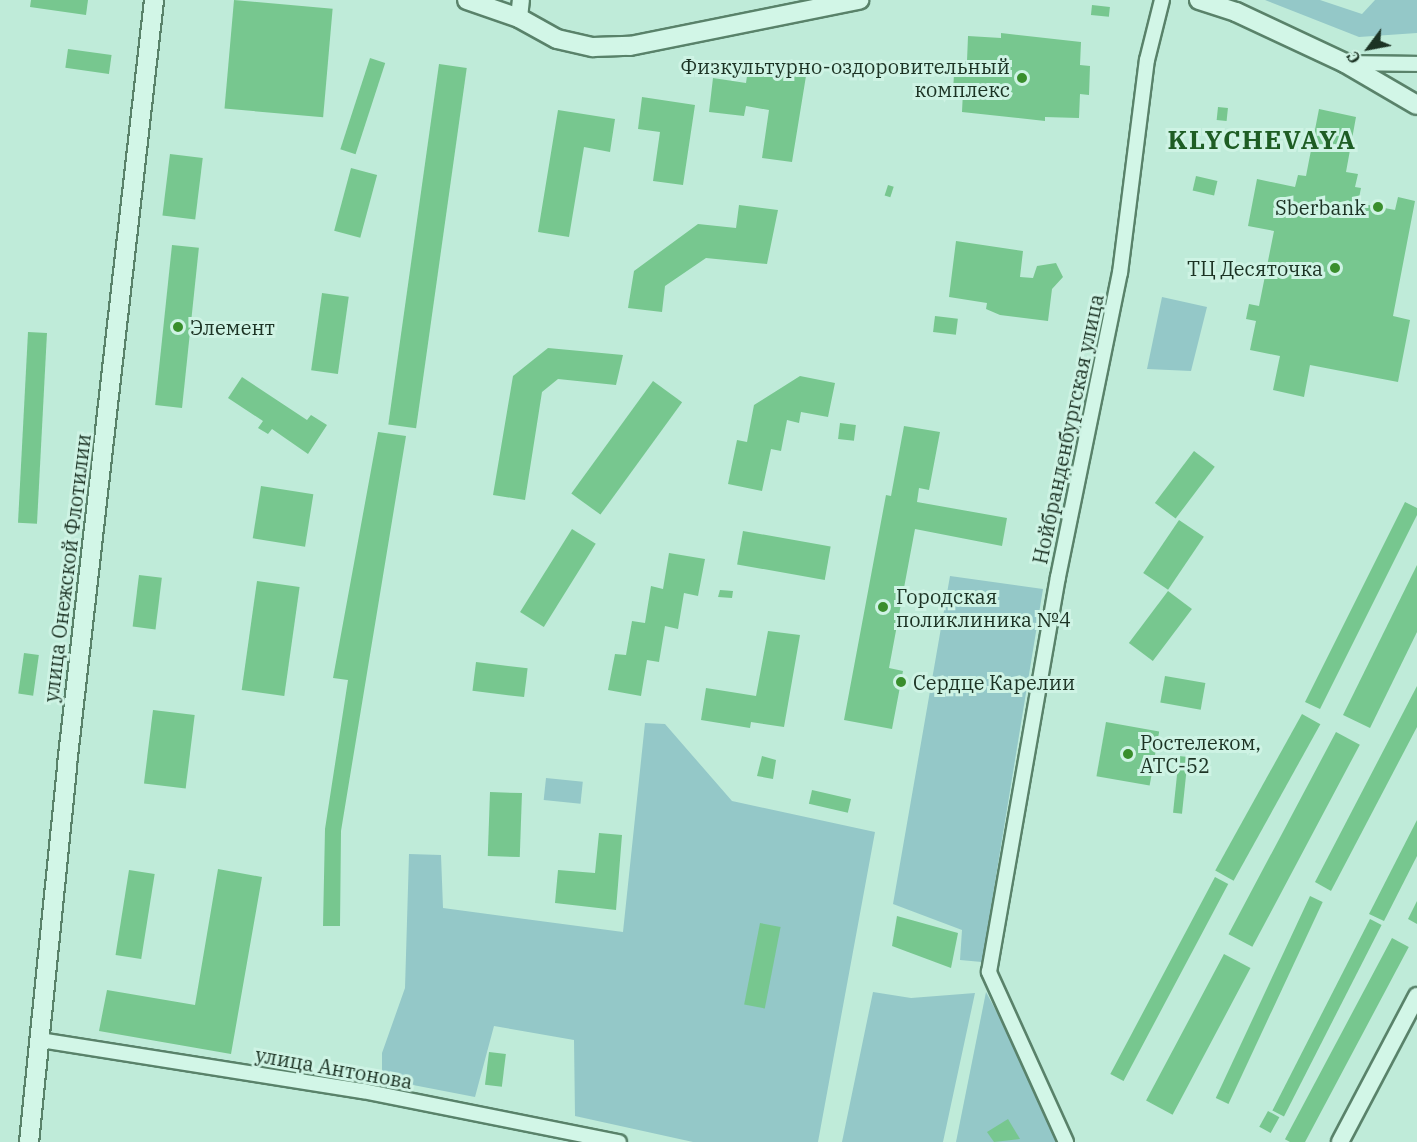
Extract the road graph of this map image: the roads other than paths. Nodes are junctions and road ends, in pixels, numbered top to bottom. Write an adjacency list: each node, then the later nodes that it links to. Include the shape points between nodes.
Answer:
1 (154, 0): 11 (main road, улица Онежской Флотилии, via 67,765)
2 (467, 0): 6 (main road)
3 (859, 0): 6 (main road, via 630,46 593,46 557,39)
4 (1162, 0): 14 (street, Нойбранденбургская улица, via 1147,60 1120,273 1058,577 989,972)
5 (1199, 0): 7 (main road, via 1236,12)
6 (520, 9)
7 (1345, 63): 8 (street); 9 (main road)
8 (1417, 64)
9 (1417, 105)
10 (1417, 996): 15 (street)
11 (40, 1040): 12 (main road, улица Онежской Флотилии); 13 (street, улица Антонова, via 363,1091)
12 (29, 1142)
13 (620, 1142)
14 (1066, 1142)
15 (1340, 1142)

